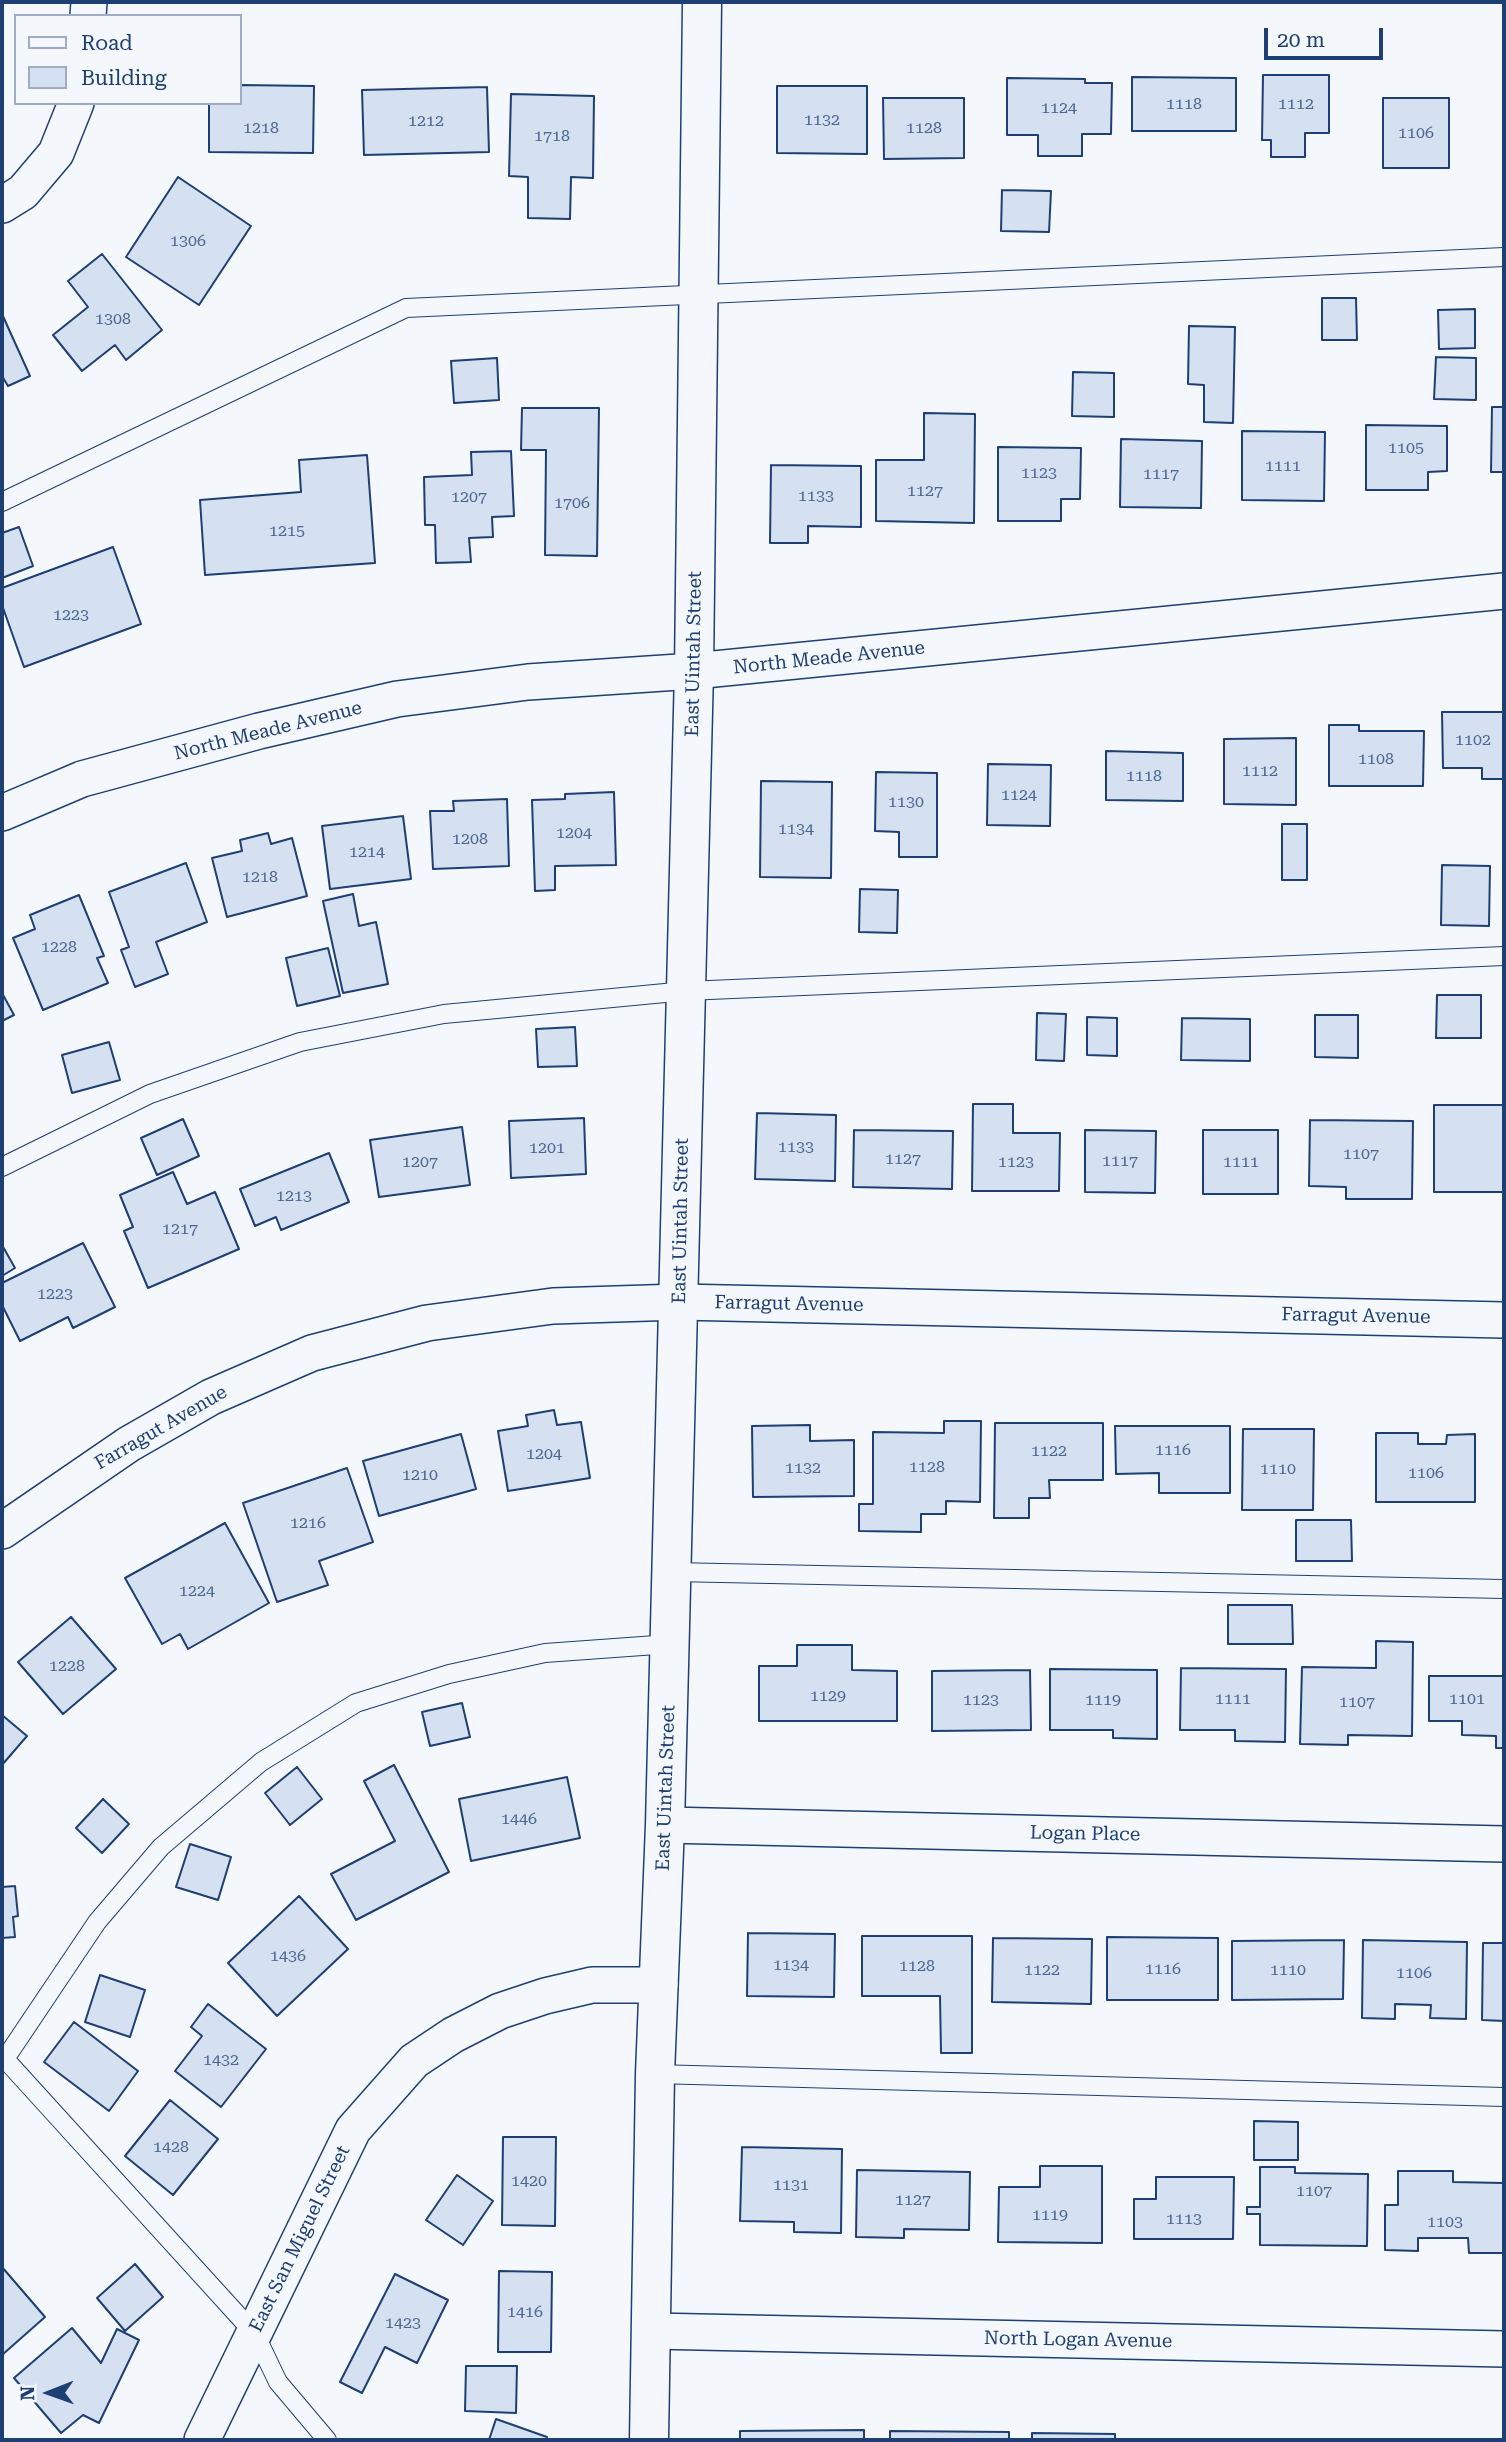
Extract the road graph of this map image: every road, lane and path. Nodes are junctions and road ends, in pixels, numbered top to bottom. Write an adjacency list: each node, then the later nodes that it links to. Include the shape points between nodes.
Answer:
1 (702, 2): 5 (main road, East Uintah Street)
2 (75, 105): 3 (street, via 56,153 23,192)
3 (2, 205)
4 (1504, 257): 5 (lane)
5 (698, 293): 6 (lane, via 406,308); 8 (main road, East Uintah Street)
6 (2, 502)
7 (1504, 591): 8 (street, North Meade Avenue)
8 (694, 671): 9 (street, North Meade Avenue, via 528,682 397,699 82,779); 11 (main road, East Uintah Street)
9 (2, 813)
10 (1504, 956): 11 (lane)
11 (686, 991): 12 (lane, via 444,1014 300,1042 149,1094); 13 (main road, East Uintah Street)
12 (2, 1167)
13 (679, 1302): 14 (street, Farragut Avenue); 15 (street, Farragut Avenue, via 552,1306 427,1323 312,1353 211,1396 129,1444); 16 (main road, East Uintah Street)
14 (1504, 1320)
15 (2, 1531)
16 (672, 1572): 17 (lane); 18 (main road, East Uintah Street)
17 (1504, 1589)
18 (670, 1644): 19 (main road, East Uintah Street); 22 (lane, via 545,1653 449,1674 346,1709 261,1762 161,1847 97,1922)
19 (665, 1825): 20 (street, Logan Place); 21 (main road, East Uintah Street)
20 (1504, 1844)
21 (660, 1985): 23 (main road, East Uintah Street); 26 (street, East San Miguel Street, via 592,1985 545,1996 500,2011 414,2061 354,2130)
22 (4, 2056): 26 (lane)
23 (655, 2074): 24 (lane); 25 (main road, East Uintah Street)
24 (1504, 2097)
25 (652, 2331): 27 (street, North Logan Avenue); 30 (main road, East Uintah Street)
26 (255, 2333): 28 (street, East San Miguel Street); 29 (lane, via 278,2382)
27 (1504, 2349)
28 (202, 2440)
29 (327, 2440)
30 (649, 2440)

